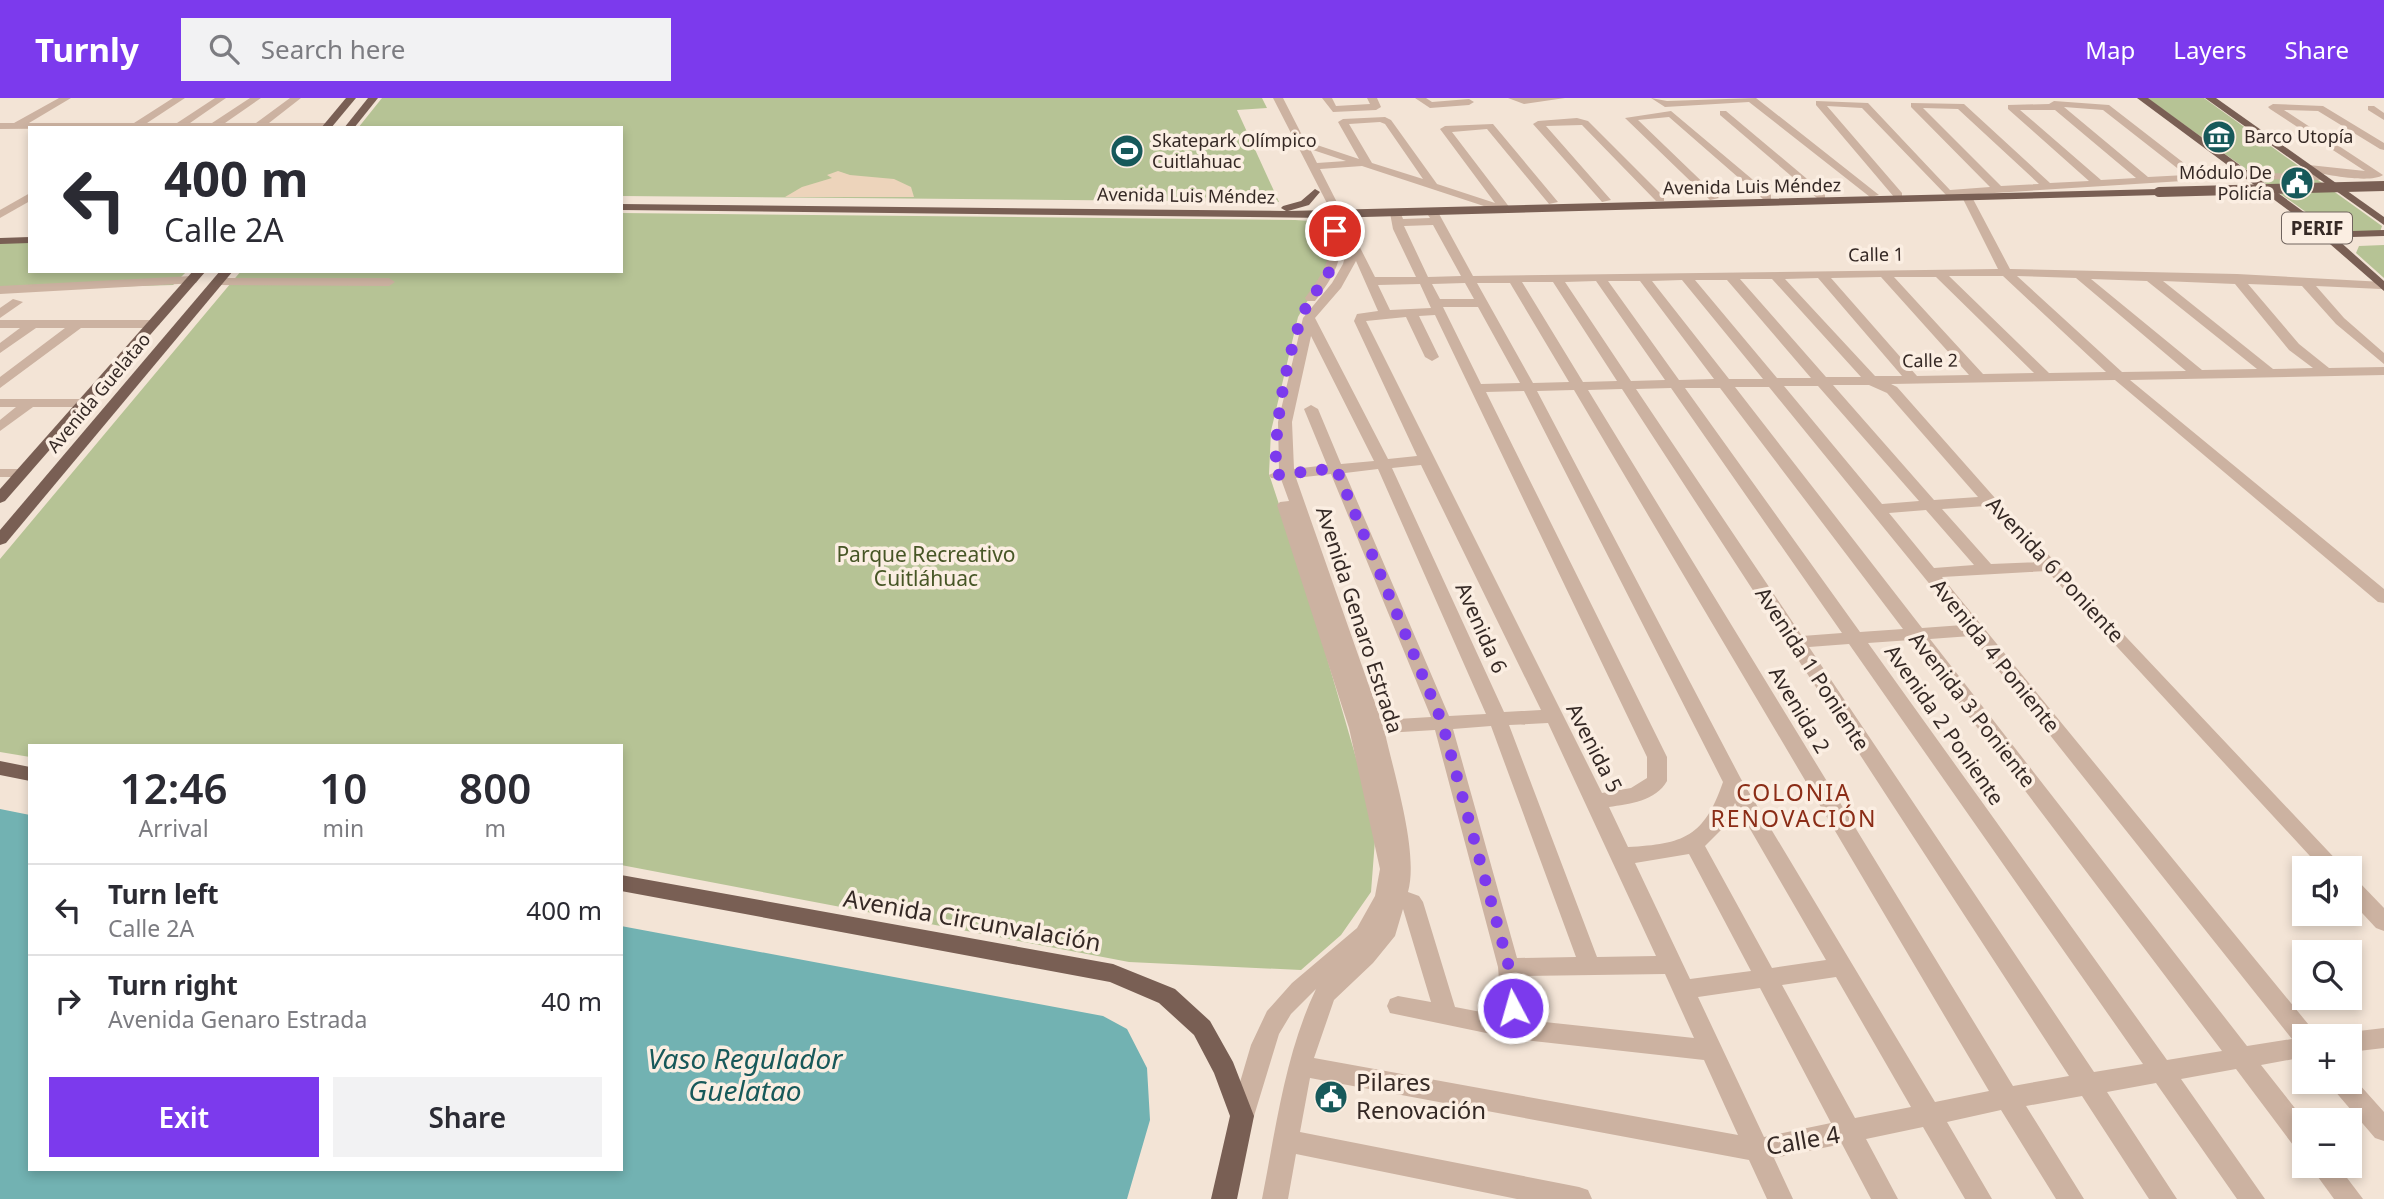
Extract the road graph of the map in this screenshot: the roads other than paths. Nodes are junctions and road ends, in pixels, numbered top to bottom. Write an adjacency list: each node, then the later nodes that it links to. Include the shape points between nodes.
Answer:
1 (66, 98): 31 (street)
2 (180, 98): 33 (street)
3 (220, 98): 28 (street)
4 (256, 98): 29 (street)
5 (296, 98): 36 (street)
6 (351, 98): 37 (main road)
7 (373, 98): 38 (main road)
8 (1266, 98): 55 (street, Avenida Genaro Estrada)
9 (1278, 98): 40 (street, Avenida Genaro Estrada)
10 (1326, 98): 21 (street, via 1336,110)
11 (1560, 98): 16 (street)
12 (1751, 98): 18 (street); 24 (street)
13 (1760, 98): 58 (street)
14 (2142, 98): 47 (main road, PERIF)
15 (2210, 98): 45 (main road, PERIF)
16 (1515, 99)
17 (1467, 100): 19 (street)
18 (1706, 100): 20 (street)
19 (1423, 101)
20 (1660, 101)
21 (1374, 103)
22 (2055, 105): 49 (street, via 2102,105); 50 (street); 51 (street, via 2011,107)
23 (2384, 108): 27 (street, via 2371,108)
24 (1766, 110): 25 (street); 58 (street)
25 (1752, 111)
26 (1739, 112): 60 (street, via 1723,113)
27 (2384, 117)
28 (179, 125): 29 (street); 34 (street)
29 (216, 125): 35 (street)
30 (0, 126): 31 (street)
31 (18, 126): 32 (street); 39 (street)
32 (28, 126)
33 (138, 126)
34 (158, 126)
35 (237, 126)
36 (259, 126)
37 (328, 126)
38 (351, 126)
39 (0, 136)
40 (1301, 143): 42 (street); 44 (street, Avenida Genaro Estrada)
41 (2384, 147): 46 (street, via 2320,108 2273,107)
42 (1367, 163): 43 (street); 52 (street); 52 (street, via 1343,122 1387,120)
43 (1351, 164): 44 (street); 69 (street)
44 (1314, 166): 75 (street, Avenida Genaro Estrada)
45 (2309, 168): 46 (street); 48 (main road, PERIF)
46 (2381, 175)
47 (2250, 177): 48 (street, Avenida Luis Méndez); 49 (street, Avenida Luis Méndez); 80 (main road, PERIF)
48 (2322, 177): 81 (main road, PERIF)
49 (2198, 179): 50 (street, Avenida Luis Méndez)
50 (2148, 182): 51 (street, Avenida Luis Méndez)
51 (2099, 184): 54 (street, Avenida Luis Méndez)
52 (1432, 185): 69 (street)
53 (2384, 186): 57 (main road, Avenida Luis Méndez, bridge)
54 (2048, 187): 57 (street, Avenida Luis Méndez); 57 (street, via 1961,106 1914,105)
55 (1315, 192): 74 (main road, via 1305,203); 75 (street, Avenida Genaro Estrada)
56 (1947, 193): 57 (main road, Avenida Luis Méndez); 59 (main road, Avenida Luis Méndez); 59 (street, via 1865,105 1819,103)
57 (2000, 193): 65 (main road, Avenida Luis Méndez)
58 (1879, 195): 59 (main road, Avenida Luis Méndez); 60 (main road, Avenida Luis Méndez)
59 (1898, 195)
60 (1821, 196): 62 (main road, Avenida Luis Méndez)
61 (28, 197): 77 (street)
62 (1767, 197): 63 (main road, Avenida Luis Méndez); 63 (street, via 1671,114 1630,118)
63 (1714, 198): 64 (main road, Avenida Luis Méndez)
64 (1660, 199): 66 (main road, Avenida Luis Méndez); 66 (street, via 1582,121 1538,124)
65 (1968, 199): 73 (main road, Avenida Luis Méndez); 90 (street)
66 (1606, 200): 68 (main road, Avenida Luis Méndez)
67 (623, 201): 70 (main road, Avenida Luis Méndez)
68 (1553, 202): 73 (main road, Avenida Luis Méndez); 73 (street, via 1490,126 1445,129)
69 (1482, 203): 73 (main road, Avenida Luis Méndez); 75 (main road, Avenida Luis Méndez)
70 (742, 205): 71 (main road, Avenida Luis Méndez); 72 (main road, Avenida Luis Méndez)
71 (783, 206): 74 (main road, Avenida Luis Méndez); 75 (main road, Avenida Luis Méndez)
72 (623, 207)
73 (1503, 207): 78 (main road, Avenida Luis Méndez)
74 (1287, 208): 75 (main road, Avenida Luis Méndez)
75 (1331, 211): 79 (main road, Avenida Luis Méndez); 86 (street, Avenida Genaro Estrada); 161 (street, Avenida Genaro Estrada, via 1339,247 1333,266 1301,319 1275,434)
76 (28, 212): 77 (street)
77 (2, 213)
78 (1434, 217): 79 (street); 100 (street)
79 (1397, 218): 104 (street)
80 (2311, 222): 82 (main road, via 2352,234); 87 (main road, PERIF)
81 (2384, 222)
82 (2384, 233)
83 (28, 240): 84 (main road)
84 (0, 241)
85 (2384, 243): 87 (main road, via 2354,243 2348,249)
86 (1354, 245): 108 (street, Avenida Genaro Estrada); 109 (street)
87 (2351, 257): 110 (main road, PERIF)
88 (1883, 272): 89 (street, Calle 1); 91 (street, Calle 1); 136 (street)
89 (1938, 272): 90 (street, Calle 1); 135 (street)
90 (2006, 272): 97 (street, Calle 1); 133 (street)
91 (1821, 274): 92 (street, Calle 1); 138 (street)
92 (1775, 275): 96 (street, Calle 1); 137 (street, Avenida 6 Poniente)
93 (196, 276): 111 (street); 122 (main road, Avenida Guelatao)
94 (223, 276): 107 (street); 125 (main road, Avenida Guelatao)
95 (1685, 276): 96 (street, Calle 1); 99 (street, Calle 1); 141 (street, Avenida 4 Poniente)
96 (1730, 276): 139 (street)
97 (2081, 276): 98 (street, Calle 1); 131 (street)
98 (2149, 276): 103 (street, Calle 1); 130 (street)
99 (1643, 277): 102 (street, Calle 1); 140 (street, Avenida 3 Poniente)
100 (1466, 278): 104 (street, Calle 1); 105 (street, Calle 1); 113 (street)
101 (1556, 278): 102 (street, Calle 1); 105 (street, Calle 1); 144 (street, Avenida 1 Poniente)
102 (1599, 278): 145 (street, Avenida 2 Poniente)
103 (2237, 278): 106 (street, Calle 1); 129 (street, via 2294,347)
104 (1423, 279): 109 (street, Calle 1); 114 (street)
105 (1514, 279): 146 (street, Avenida 2)
106 (2304, 281): 110 (street, Calle 1); 126 (street)
107 (389, 282)
108 (1337, 285): 109 (street, Calle 1); 118 (street, Avenida Genaro Estrada)
109 (1373, 286): 117 (street)
110 (2383, 286)
111 (0, 290)
112 (17, 302): 116 (street)
113 (1479, 303): 114 (street); 147 (street)
114 (1437, 307): 115 (street); 149 (street)
115 (1411, 313): 117 (street); 124 (street)
116 (0, 314)
117 (1386, 314): 156 (street, Avenida 5, via 1361,317 1360,321)
118 (1309, 318): 157 (street, Avenida 6); 161 (street, Avenida Genaro Estrada, via 1285,422)
119 (0, 324): 120 (street)
120 (33, 324): 121 (street); 123 (street)
121 (78, 324): 122 (street); 143 (street)
122 (154, 324): 127 (main road, Avenida Guelatao)
123 (0, 349)
124 (1432, 357)
125 (151, 360): 127 (main road, via 130,366); 132 (main road, Avenida Guelatao)
126 (2384, 360)
127 (122, 362): 134 (main road, Avenida Guelatao)
128 (2384, 371): 129 (street, Calle 2)
129 (2326, 372): 130 (street, Calle 2)
130 (2270, 373): 131 (street, Calle 2)
131 (2198, 374): 133 (street, Calle 2)
132 (138, 376): 134 (main road, via 124,372); 166 (main road, Avenida Guelatao)
133 (2118, 376): 135 (street, Calle 2); 148 (street)
134 (107, 377): 153 (main road, Avenida Guelatao)
135 (2045, 377): 136 (street, Calle 2)
136 (1980, 379): 138 (street, Calle 2)
137 (1872, 380): 138 (street, Calle 2); 139 (street, Calle 2); 150 (street, Avenida 6 Poniente)
138 (1914, 381)
139 (1821, 382): 141 (street, Calle 2); 164 (street)
140 (1723, 383): 141 (street, Calle 2); 145 (street, Calle 2); 172 (street, Avenida 3 Poniente)
141 (1774, 383): 165 (street, Avenida 4 Poniente)
142 (2384, 383): 148 (street, Calle 2)
143 (0, 384)
144 (1624, 384): 145 (street, Calle 2); 146 (street, Calle 2); 174 (street, Avenida 1 Poniente)
145 (1672, 384): 173 (street, Avenida 2 Poniente)
146 (1576, 385): 147 (street, Calle 2); 209 (street, Avenida 2)
147 (1528, 386): 149 (street, Calle 2); 181 (street)
148 (2130, 387): 150 (street, Calle 2); 170 (street)
149 (1477, 388): 182 (street, via 1657,757 1657,781 1649,790)
150 (1892, 390): 163 (street, Avenida 6 Poniente)
151 (30, 402): 152 (street); 153 (street); 155 (street)
152 (0, 403)
153 (85, 403): 160 (main road, Avenida Guelatao)
154 (1311, 409): 158 (street)
155 (0, 426)
156 (1426, 460): 157 (street); 175 (street, Avenida 5)
157 (1383, 464): 158 (street); 176 (street, Avenida 6)
158 (1336, 468): 161 (street); 177 (street)
159 (0, 473): 160 (street)
160 (22, 473): 162 (main road, Avenida Guelatao)
161 (1282, 474): 178 (street, Avenida Genaro Estrada)
162 (0, 498)
163 (1990, 501): 164 (street); 167 (street, Avenida 6 Poniente)
164 (1931, 506): 165 (street); 168 (street)
165 (1878, 509): 169 (street, Avenida 4 Poniente)
166 (0, 540)
167 (2050, 566): 168 (street); 185 (street, Avenida 6 Poniente)
168 (1986, 569): 169 (street)
169 (1928, 573): 171 (street, Avenida 4 Poniente)
170 (2384, 598)
171 (1974, 629): 172 (street); 198 (street, Avenida 4 Poniente)
172 (1914, 635): 173 (street); 204 (street, Avenida 3 Poniente)
173 (1855, 639): 174 (street); 206 (street, Avenida 2 Poniente)
174 (1795, 642): 207 (street, Avenida 1 Poniente)
175 (1552, 716): 176 (street); 182 (street, Avenida 5)
176 (1497, 718): 177 (street); 191 (street, Avenida 6)
177 (1442, 722): 178 (street); 192 (street)
178 (1366, 728): 187 (street, Avenida Genaro Estrada, via 1397,836); 211 (street, Avenida Genaro Estrada, via 1390,869 1389,890 1378,917 1360,942 1313,975 1282,1008 1268,1033)
179 (0, 768): 180 (main road)
180 (28, 774)
181 (1733, 782): 183 (street, via 1714,828); 193 (street)
182 (1596, 801): 184 (street, Avenida 5)
183 (1695, 846): 184 (street, via 1670,853); 194 (street)
184 (1620, 856): 190 (street, Avenida 5)
185 (2323, 856)
186 (623, 883): 211 (main road, Avenida Circunvalación, via 1113,973 1167,996 1202,1028 1225,1070)
187 (1398, 898): 197 (street, via 1412,902 1419,918); 205 (street, Avenida Genaro Estrada, via 1387,930 1325,995)
188 (2362, 899): 189 (street)
189 (2384, 922)
190 (1673, 965): 191 (street); 195 (street, Avenida 5)
191 (1590, 966): 192 (street)
192 (1509, 967): 199 (street)
193 (1841, 967): 194 (street); 210 (street)
194 (1765, 977): 195 (street); 214 (street)
195 (1683, 990): 203 (street, Avenida 5)
196 (1398, 1006): 197 (street)
197 (1446, 1016): 199 (street)
198 (2294, 1024)
199 (1515, 1029): 203 (street)
200 (2384, 1038): 201 (street)
201 (2362, 1041)
202 (2292, 1049): 204 (street, Calle 4)
203 (1709, 1050): 216 (street, Avenida 5)
204 (2239, 1057): 206 (street, Calle 4); 212 (street, Avenida 3 Poniente)
205 (1300, 1066): 215 (street, Avenida Genaro Estrada); 216 (street, Calle 4)
206 (2159, 1070): 207 (street, Calle 4); 226 (street, Avenida 2 Poniente)
207 (2086, 1083): 209 (street, Calle 4); 225 (street, Avenida 1 Poniente)
208 (2353, 1094): 213 (street)
209 (2007, 1098): 210 (street, Calle 4); 224 (street, Avenida 2)
210 (1931, 1115): 214 (street, Calle 4); 223 (street)
211 (1242, 1116): 218 (main road)
212 (2292, 1125)
213 (2384, 1130)
214 (1850, 1133): 216 (street, Calle 4); 222 (street)
215 (1287, 1141): 219 (street, Avenida Genaro Estrada); 220 (street)
216 (1757, 1150): 221 (street, Avenida 5)
217 (2333, 1178): 227 (street)
218 (1224, 1199)
219 (1275, 1199)
220 (1579, 1199)
221 (1780, 1199)
222 (1885, 1199)
223 (1979, 1199)
224 (2071, 1199)
225 (2164, 1199)
226 (2252, 1199)
227 (2350, 1199)

